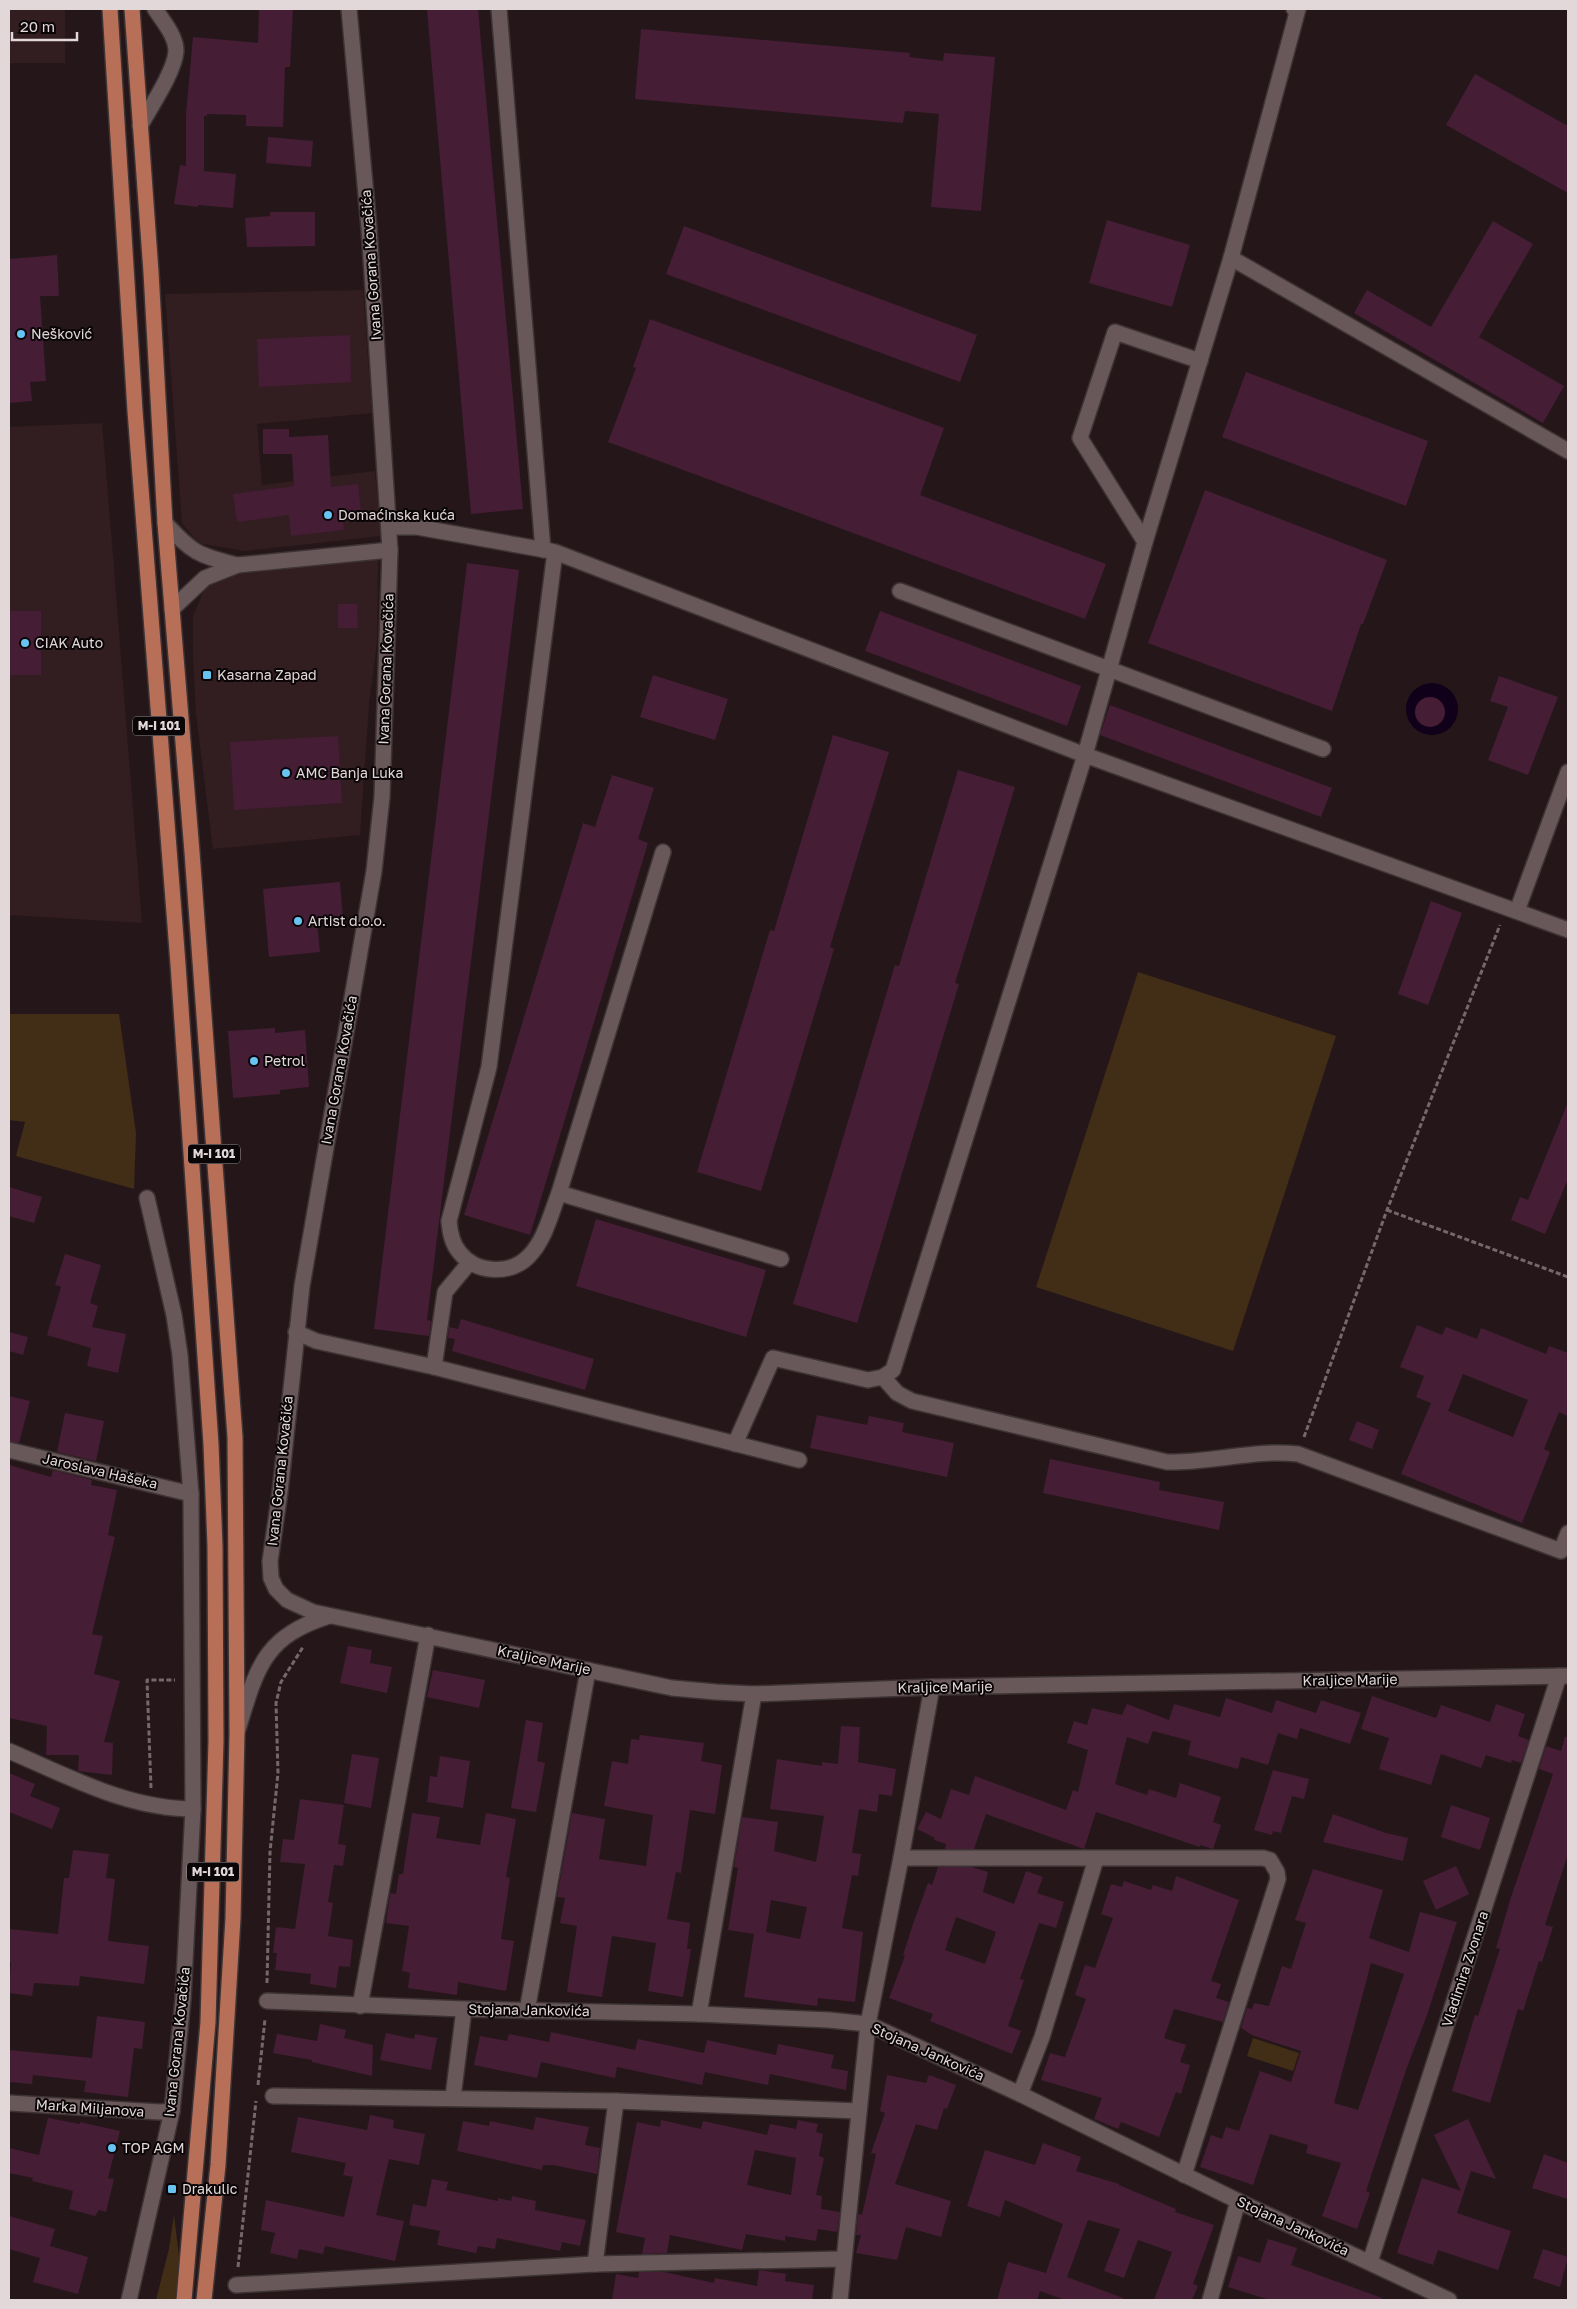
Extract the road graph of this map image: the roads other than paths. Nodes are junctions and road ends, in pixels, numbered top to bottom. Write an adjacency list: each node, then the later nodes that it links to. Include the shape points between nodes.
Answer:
1 (110, 9): 70 (main road, M-I 101, via 135,411 209,1414 215,1546 216,1750 208,2022)
2 (132, 9): 8 (main road, M-I 101)
3 (155, 9): 8 (street, via 173,37 176,51 168,76)
4 (349, 9): 13 (street, Ivana Gorana Kovačića, via 369,228)
5 (499, 9): 16 (street)
6 (1294, 9): 7 (street)
7 (1298, 9): 9 (street)
8 (140, 126): 12 (main road, M-I 101)
9 (1231, 258): 10 (street); 11 (street)
10 (1200, 361): 14 (street); 14 (street, via 1115,332 1080,438)
11 (1568, 451)
12 (164, 523): 17 (street, via 194,552); 19 (main road, M-I 101)
13 (390, 527): 15 (street, Ivana Gorana Kovačića); 16 (street, via 416,527)
14 (1145, 542): 20 (street)
15 (390, 550): 17 (street); 31 (street, Ivana Gorana Kovačića, via 382,797 374,871)
16 (549, 551): 22 (street); 30 (street, via 489,1067 449,1221 454,1244)
17 (238, 565): 19 (street, via 205,578)
18 (900, 591): 20 (street)
19 (172, 609): 45 (main road, M-I 101, via 235,1437)
20 (1110, 669): 21 (street); 22 (street)
21 (1323, 748)
22 (1086, 755): 25 (street); 33 (street, via 893,1370)
23 (1568, 772): 25 (street)
24 (663, 852): 27 (street)
25 (1512, 909): 26 (street)
26 (1568, 930)
27 (559, 1193): 29 (street); 30 (street, via 538,1244 528,1258 506,1269 482,1268)
28 (147, 1198): 37 (street, Ivana Gorana Kovačića, via 180,1355)
29 (781, 1260)
30 (470, 1262): 32 (street, via 445,1292)
31 (296, 1332): 32 (street, via 316,1341); 39 (street, Ivana Gorana Kovačića, via 270,1561 271,1578 287,1600 313,1612)
32 (434, 1367): 34 (street)
33 (883, 1377): 34 (street, via 868,1380 773,1358); 38 (street, via 897,1393 912,1400 1166,1462 1283,1452 1298,1454 1561,1551)
34 (735, 1444): 36 (street)
35 (9, 1450): 37 (street, Jaroslava Hašeka)
36 (799, 1460)
37 (191, 1494): 47 (street, Ivana Gorana Kovačića)
38 (1568, 1533)
39 (331, 1615): 40 (street, Kraljice Marije); 45 (street, via 302,1625 279,1641 268,1654 254,1680)
40 (428, 1635): 41 (street, Kraljice Marije); 51 (street)
41 (588, 1670): 44 (street, Kraljice Marije, via 682,1689); 53 (street)
42 (1564, 1676): 43 (street, Kraljice Marije); 66 (street, Vladimira Zvonara)
43 (932, 1687): 44 (street, Kraljice Marije); 48 (street)
44 (754, 1694): 54 (street)
45 (237, 1733): 71 (main road, M-I 101, via 229,2016)
46 (9, 1751): 47 (street, via 130,1802)
47 (193, 1809): 61 (street, Ivana Gorana Kovačića, via 184,1999)
48 (901, 1858): 49 (street); 55 (street)
49 (1096, 1859): 56 (street, via 1042,2037); 63 (street, via 1263,1858 1270,1860 1278,1872)
50 (267, 2001): 51 (street, Stojana Jankovića)
51 (360, 2006): 52 (street, Stojana Jankovića)
52 (464, 2009): 53 (street, Stojana Jankovića); 58 (street)
53 (527, 2010): 54 (street, Stojana Jankovića)
54 (699, 2014): 55 (street, Stojana Jankovića)
55 (868, 2024): 56 (street, Stojana Jankovića); 62 (street)
56 (1020, 2094): 63 (street, Stojana Jankovića)
57 (273, 2096): 58 (street)
58 (453, 2097): 59 (street)
59 (616, 2101): 62 (street); 67 (street)
60 (9, 2103): 61 (street, Marka Miljanova)
61 (172, 2111): 69 (street, Ivana Gorana Kovačića)
62 (858, 2111): 65 (street)
63 (1184, 2175): 64 (street, Stojana Jankovića)
64 (1238, 2201): 66 (street, Stojana Jankovića); 73 (street)
65 (843, 2259): 67 (street); 72 (street)
66 (1370, 2262): 74 (street, Stojana Jankovića)
67 (595, 2264): 68 (street)
68 (236, 2285)
69 (129, 2300)
70 (184, 2300)
71 (204, 2300)
72 (840, 2300)
73 (1210, 2300)
74 (1449, 2300)

